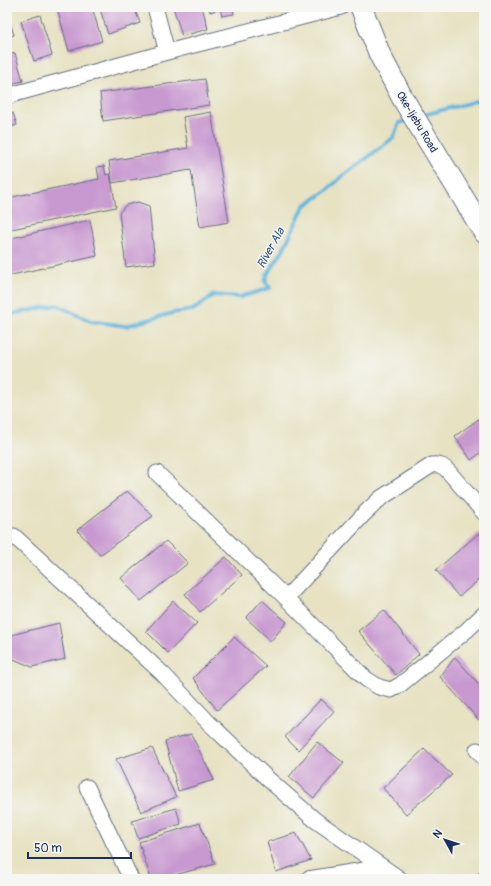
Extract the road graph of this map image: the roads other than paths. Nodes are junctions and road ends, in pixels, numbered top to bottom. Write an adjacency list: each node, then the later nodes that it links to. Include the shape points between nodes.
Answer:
1 (155, 7): 4 (street)
2 (341, 7): 4 (street)
3 (361, 7): 6 (main road, Oke-Ijebu Road, via 380,55 414,118)
4 (167, 52): 5 (street)
5 (7, 96)
6 (484, 232)
7 (157, 473): 10 (street)
8 (484, 513): 10 (street, via 443,466 432,465 381,498)
9 (14, 536): 13 (street, via 163,674 268,780 315,820)
10 (286, 598): 11 (street, via 366,679 379,687 391,690 400,686)
11 (484, 614)
12 (88, 787): 14 (street)
13 (383, 867): 15 (street); 16 (street)
14 (131, 879)
15 (308, 879)
16 (400, 879)

